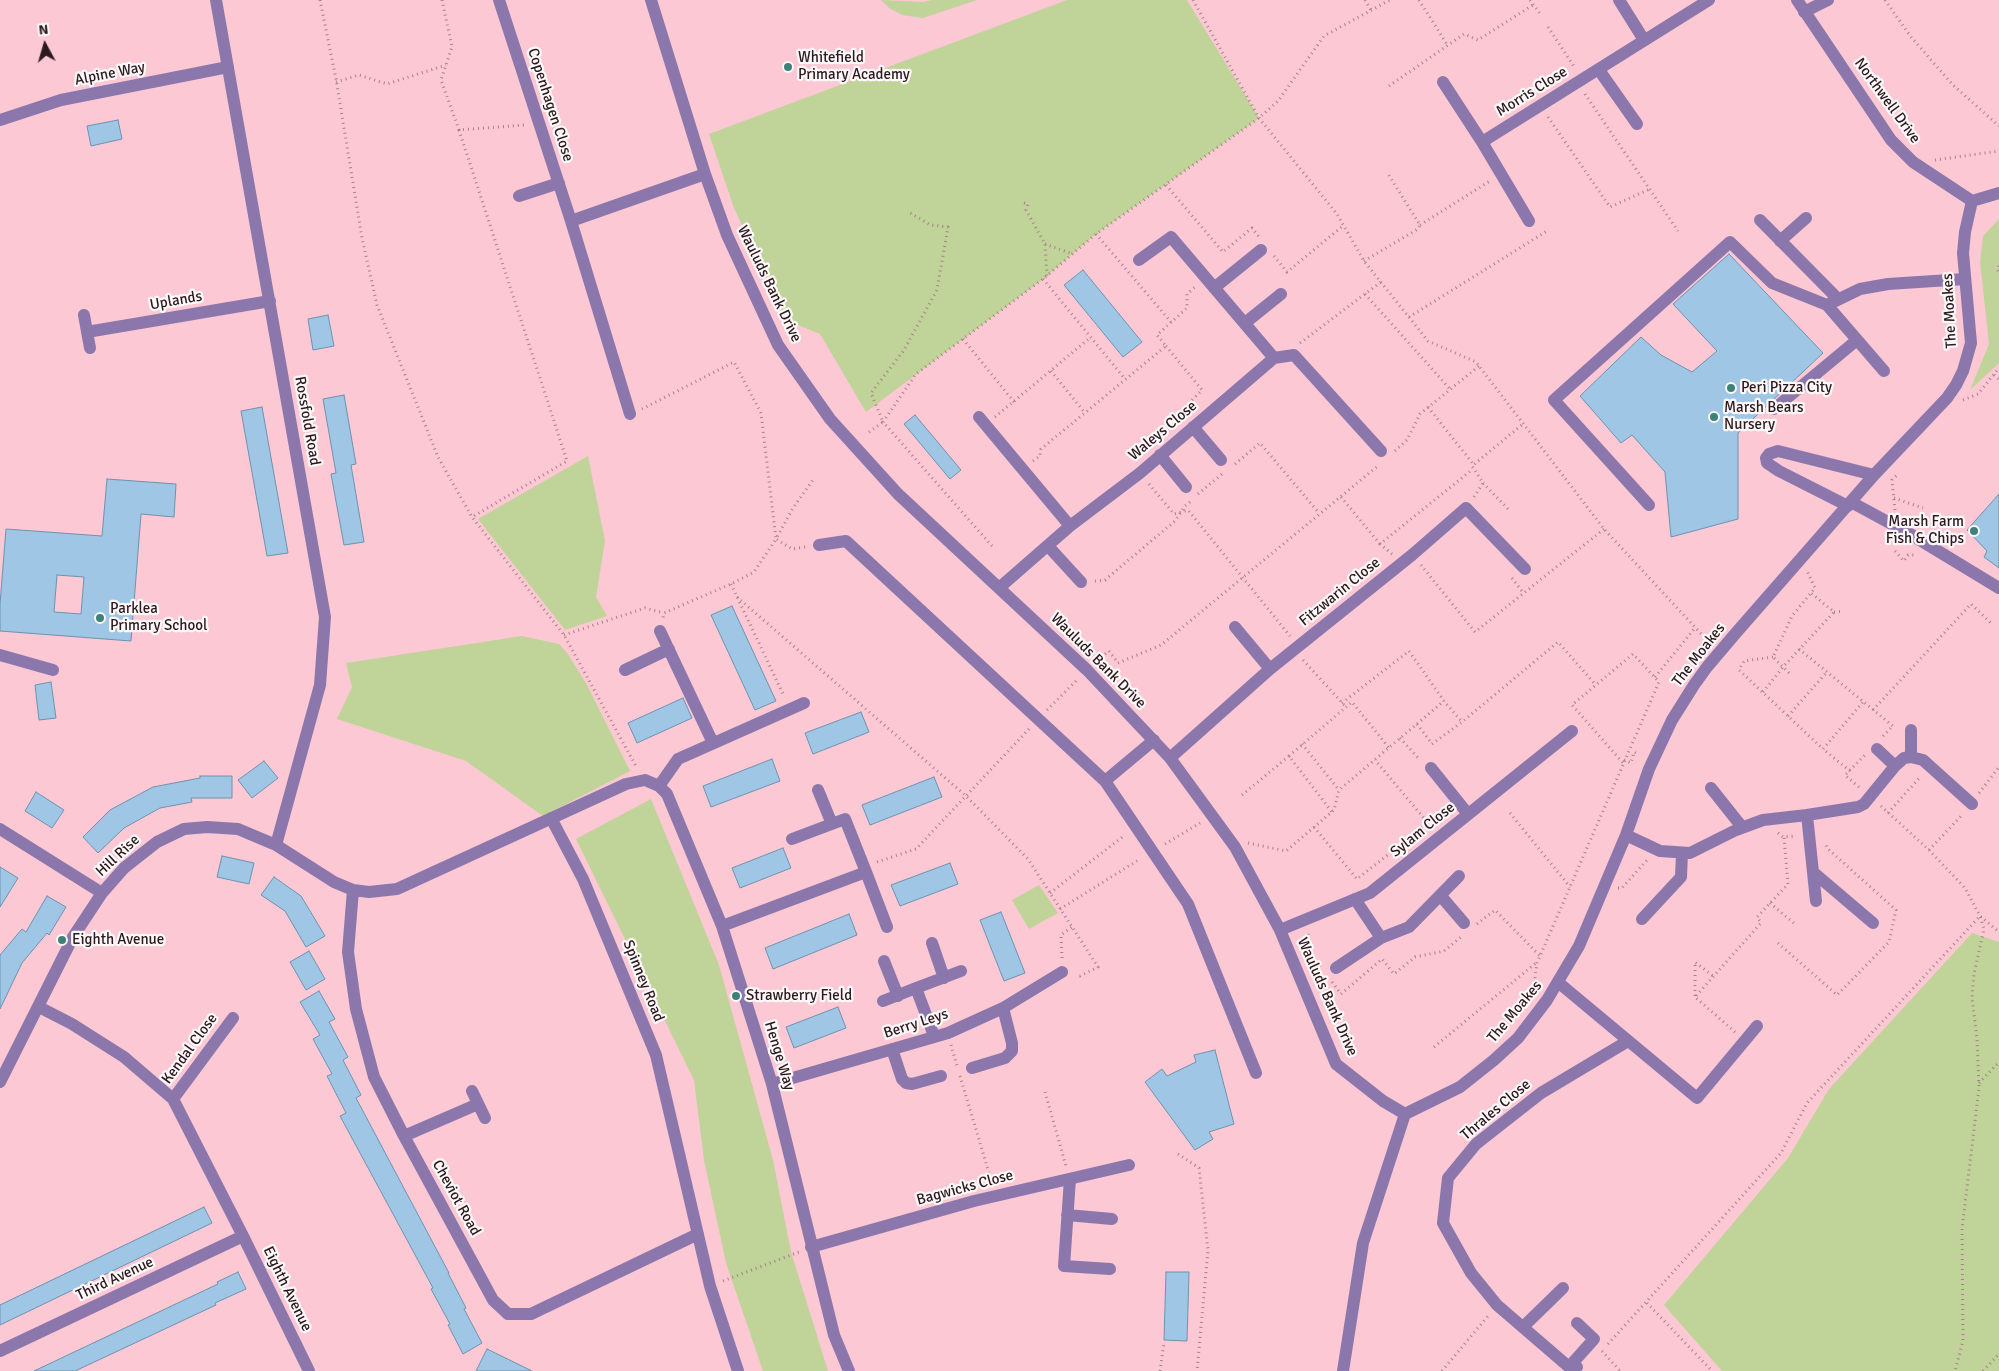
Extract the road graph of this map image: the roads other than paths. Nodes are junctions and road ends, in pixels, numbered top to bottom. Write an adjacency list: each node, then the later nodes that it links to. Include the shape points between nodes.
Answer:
1 (216, 0): 10 (street, Rossfold Road)
2 (499, 0): 17 (street, Copenhagen Close)
3 (651, 0): 16 (street, Wauluds Bank Drive)
4 (1619, 0): 9 (street)
5 (1709, 0): 9 (street, Morris Close)
6 (1797, 0): 8 (street, Northwell Drive)
7 (1828, 0): 8 (street)
8 (1804, 12): 20 (street, Northwell Drive, via 1892,140 1913,162)
9 (1644, 40): 11 (street, Morris Close)
10 (228, 67): 13 (street, Alpine Way, via 61,100); 31 (street, Rossfold Road)
11 (1600, 70): 14 (street); 15 (street, Morris Close)
12 (1443, 82): 15 (street)
13 (0, 120)
14 (1637, 124)
15 (1482, 142): 24 (street)
16 (705, 174): 22 (street); 56 (street, Wauluds Bank Drive, via 727,235 778,345 830,419 898,494)
17 (559, 183): 19 (street); 22 (street, Copenhagen Close)
18 (1999, 193): 20 (street)
19 (519, 196)
20 (1972, 201): 28 (street, The Moakes, via 1964,232)
21 (1806, 218): 25 (street)
22 (571, 220): 41 (street, Copenhagen Close)
23 (1760, 220): 25 (street)
24 (1529, 221)
25 (1780, 240): 32 (street)
26 (1261, 250): 29 (street)
27 (1139, 260): 29 (street, via 1171,237)
28 (1965, 279): 32 (street, via 1888,284 1860,289); 47 (street, The Moakes, via 1971,343 1963,371 1947,398)
29 (1210, 283): 34 (street)
30 (1281, 294): 34 (street)
31 (270, 301): 35 (street, Uplands); 88 (street, Rossfold Road, via 325,617 320,685)
32 (1833, 302): 36 (street); 50 (street, via 1772,283 1730,242 1554,400)
33 (84, 315): 35 (street)
34 (1245, 324): 38 (street)
35 (87, 332): 37 (street)
36 (1857, 340): 39 (street); 40 (street)
37 (90, 348)
38 (1274, 358): 43 (street, Waleys Close); 44 (street, via 1294,355)
39 (1884, 371)
40 (1774, 408)
41 (630, 414)
42 (982, 421): 51 (street)
43 (1193, 427): 45 (street, Waleys Close); 46 (street)
44 (1387, 451)
45 (1160, 456): 48 (street); 51 (street, Waleys Close)
46 (1221, 460)
47 (1874, 475): 49 (street, The Moakes); 49 (street, via 1778,451 1766,458 1767,464 1779,471)
48 (1186, 486)
49 (1849, 504): 57 (street, via 1889,523); 86 (street, The Moakes, via 1707,667 1672,720)
50 (1649, 505)
51 (1070, 526): 53 (street, Waleys Close)
52 (819, 545): 75 (street, via 846,541)
53 (1048, 546): 55 (street); 56 (street, Waleys Close)
54 (1525, 569): 62 (street, Fitzwarin Close, via 1466,508 1402,564)
55 (1081, 582)
56 (999, 588): 68 (street, Wauluds Bank Drive, via 1087,670)
57 (1999, 588)
58 (1235, 627): 62 (street)
59 (660, 631): 60 (street)
60 (669, 649): 64 (street); 69 (street)
61 (0, 655): 63 (street)
62 (1270, 669): 72 (street, Fitzwarin Close)
63 (53, 670)
64 (625, 670)
65 (804, 703): 69 (street)
66 (1911, 730): 71 (street)
67 (1572, 731): 80 (street, Sylam Close)
68 (1154, 740): 72 (street, Wauluds Bank Drive); 75 (street)
69 (713, 743): 76 (street, via 678,759)
70 (1872, 751): 73 (street)
71 (1911, 757): 73 (street, via 1904,758); 79 (street, via 1923,760)
72 (1170, 758): 103 (street, Wauluds Bank Drive, via 1235,847)
73 (1895, 766): 81 (street, via 1864,804)
74 (1428, 767): 80 (street)
75 (1105, 781): 123 (street, via 1188,904)
76 (659, 786): 82 (street, via 645,780 626,784); 100 (street, Henge Way, via 667,794)
77 (1711, 788): 84 (street)
78 (818, 790): 83 (street)
79 (1972, 804)
80 (1468, 814): 96 (street, Sylam Close, via 1370,893)
81 (1807, 815): 84 (street, via 1763,820); 91 (street)
82 (551, 818): 93 (street, via 397,888 369,892); 137 (street, Spinney Road, via 584,879 656,1055)
83 (832, 824): 87 (street); 90 (street, via 845,819)
84 (1742, 827): 89 (street, via 1690,853)
85 (0, 829): 94 (street)
86 (1626, 835): 89 (street, via 1660,851); 111 (street, The Moakes, via 1579,946)
87 (792, 839)
88 (276, 844): 93 (street, Hill Rise); 94 (street, Hill Rise, via 238,830 184,829 156,842 124,868)
89 (1682, 852): 98 (street, via 1680,877)
90 (866, 872): 100 (street); 101 (street)
91 (1813, 872): 97 (street); 99 (street)
92 (1459, 876): 95 (street)
93 (352, 890): 132 (street, Cheviot Road, via 348,952 356,1009 374,1077)
94 (102, 893): 115 (street, Hill Rise, via 73,937)
95 (1440, 895): 102 (street); 104 (street, via 1409,927)
96 (1355, 899): 103 (street, Sylam Close); 104 (street)
97 (1816, 901)
98 (1642, 919)
99 (1873, 923)
100 (722, 926): 126 (street, Henge Way)
101 (887, 927)
102 (1468, 928)
103 (1280, 930): 130 (street, Wauluds Bank Drive, via 1336,1064)
104 (1380, 938): 109 (street)
105 (932, 943): 110 (street)
106 (884, 960): 113 (street)
107 (961, 971): 110 (street)
108 (1062, 972): 116 (street, Berry Leys)
109 (1329, 972)
110 (944, 978): 112 (street)
111 (1559, 983): 120 (street); 130 (street, The Moakes, via 1518,1038 1494,1060 1460,1087)
112 (916, 988): 113 (street); 119 (street)
113 (898, 996): 114 (street)
114 (883, 1001)
115 (39, 1007): 125 (street, Hill Rise); 128 (street, Eighth Avenue, via 124,1057)
116 (1003, 1008): 119 (street, Berry Leys); 122 (street, via 1012,1051 1005,1058)
117 (233, 1018): 128 (street, Kendal Close)
118 (1757, 1026): 120 (street, via 1697,1098)
119 (934, 1036): 121 (street, Berry Leys)
120 (1628, 1041): 143 (street, Thrales Close, via 1541,1093 1476,1144 1448,1178 1443,1222 1471,1273 1497,1305)
121 (892, 1049): 124 (street, via 906,1083); 126 (street, Berry Leys)
122 (972, 1068)
123 (1256, 1073)
124 (941, 1076)
125 (0, 1082)
126 (772, 1084): 139 (street, Henge Way)
127 (472, 1091): 129 (street)
128 (173, 1100): 138 (street, Eighth Avenue)
129 (478, 1104): 131 (street); 132 (street)
130 (1405, 1114): 148 (street, via 1362,1244)
131 (485, 1118)
132 (404, 1136): 137 (street, Cheviot Road, via 493,1300 508,1314 530,1314)
133 (1129, 1165): 134 (street, Bagwicks Close)
134 (1070, 1179): 135 (street); 139 (street, Bagwicks Close, via 995,1196)
135 (1067, 1215): 136 (street); 140 (street, via 1064,1266)
136 (1112, 1219)
137 (698, 1234): 146 (street, Spinney Road, via 710,1286)
138 (243, 1236): 144 (street, Third Avenue); 145 (street, Eighth Avenue)
139 (811, 1247): 147 (street, Henge Way, via 834,1335)
140 (1110, 1269)
141 (1563, 1288): 143 (street)
142 (1577, 1323): 143 (street, Thrales Close, via 1594,1339 1573,1367)
143 (1523, 1327)
144 (0, 1352)
145 (308, 1371)
146 (738, 1371)
147 (849, 1371)
148 (1343, 1371)

